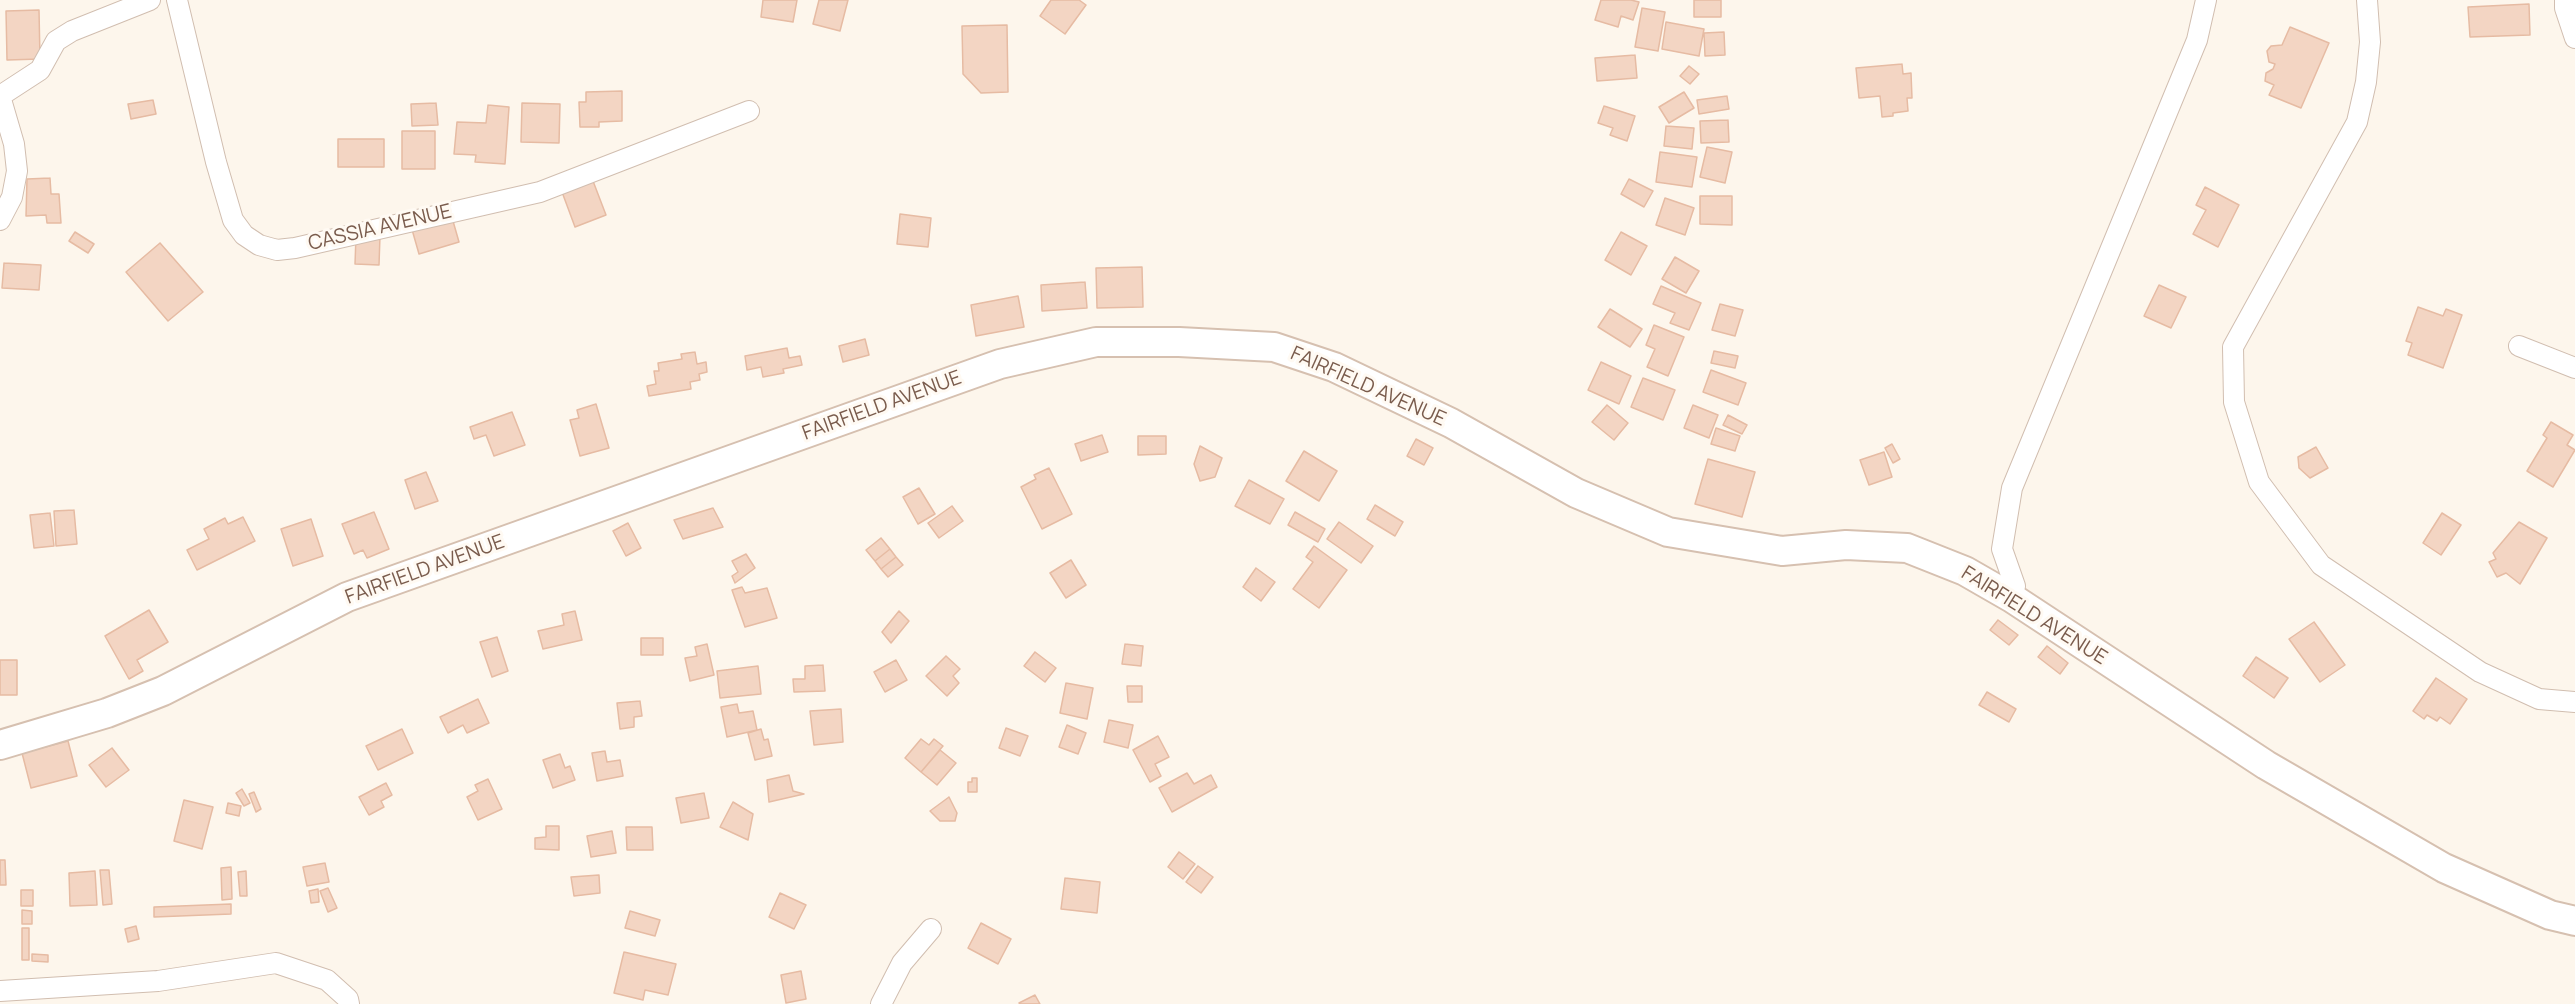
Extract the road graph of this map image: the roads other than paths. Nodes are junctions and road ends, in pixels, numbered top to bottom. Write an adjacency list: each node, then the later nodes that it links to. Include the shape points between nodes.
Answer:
1 (150, 0): 7 (street, via 56,41 40,70)
2 (177, 0): 8 (street, CASSIA AVENUE, via 233,220 244,235 259,245 277,249 540,192)
3 (2206, 0): 12 (street, via 2197,40 2012,489 2002,549 2016,586)
4 (2367, 0): 13 (street, via 2370,42 2357,122 2233,347 2234,402 2259,482 2321,565 2480,672 2539,699)
5 (2565, 0): 6 (street)
6 (2575, 38)
7 (0, 96): 9 (street, via 14,144 17,171 12,197)
8 (749, 111)
9 (0, 220)
10 (2519, 346): 11 (street)
11 (2575, 368)
12 (2012, 598): 14 (street, FAIRFIELD AVENUE, via 1965,571 1907,548 1846,545 1782,551 1668,532 1576,493 1451,423 1344,372 1274,346 1096,342 1000,364 358,593 163,691 47,733); 15 (street, FAIRFIELD AVENUE, via 2266,765 2444,868 2550,915)
13 (2575, 702)
14 (0, 745)
15 (2575, 921)
16 (931, 929): 19 (street, via 902,963)
17 (0, 991): 18 (street, via 158,981 276,963 327,980)
18 (349, 1004)
19 (881, 1004)

